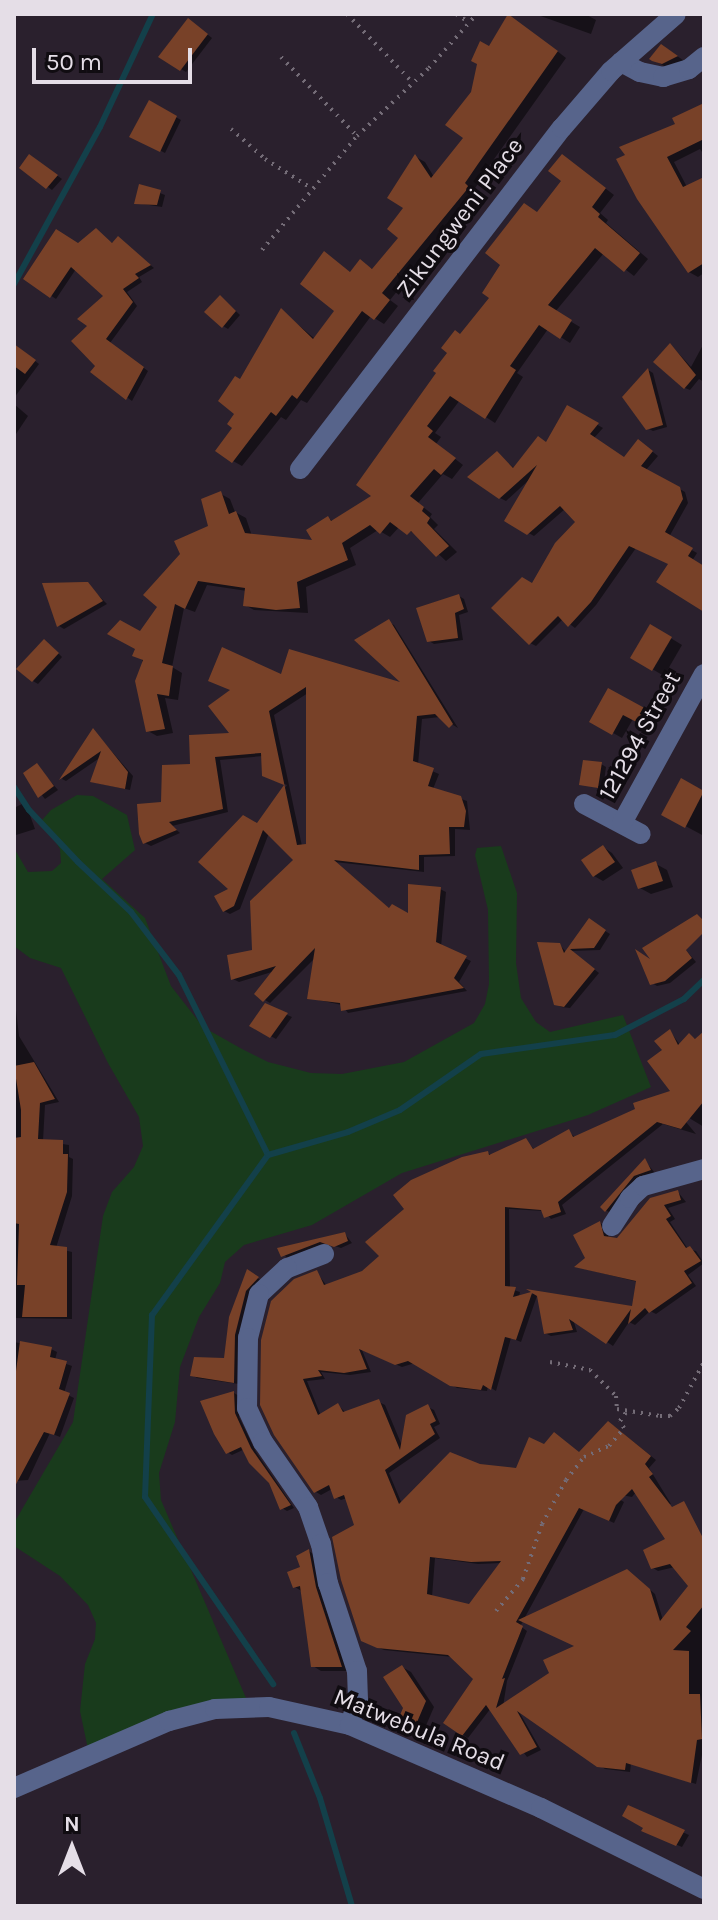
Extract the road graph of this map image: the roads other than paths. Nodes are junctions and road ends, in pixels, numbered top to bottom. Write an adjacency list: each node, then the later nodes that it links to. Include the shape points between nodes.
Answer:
1 (676, 14): 3 (street, Zikungweni Place)
2 (704, 57): 3 (street, via 689,69 663,77)
3 (621, 62): 4 (street, Zikungweni Place, via 562,128)
4 (300, 469)
5 (704, 674): 7 (street, 121294 Street)
6 (584, 804): 7 (street)
7 (622, 823): 8 (street)
8 (641, 834)
9 (704, 1169): 10 (street, via 643,1186)
10 (612, 1226)
11 (324, 1254): 12 (street, via 287,1268 259,1294 248,1338 247,1408 263,1442 308,1507 321,1544 357,1671 358,1700)
12 (350, 1725): 13 (street, Matwebula Road, via 269,1707 215,1709 169,1721); 14 (street, Matwebula Road, via 541,1808)
13 (14, 1788)
14 (704, 1889)

